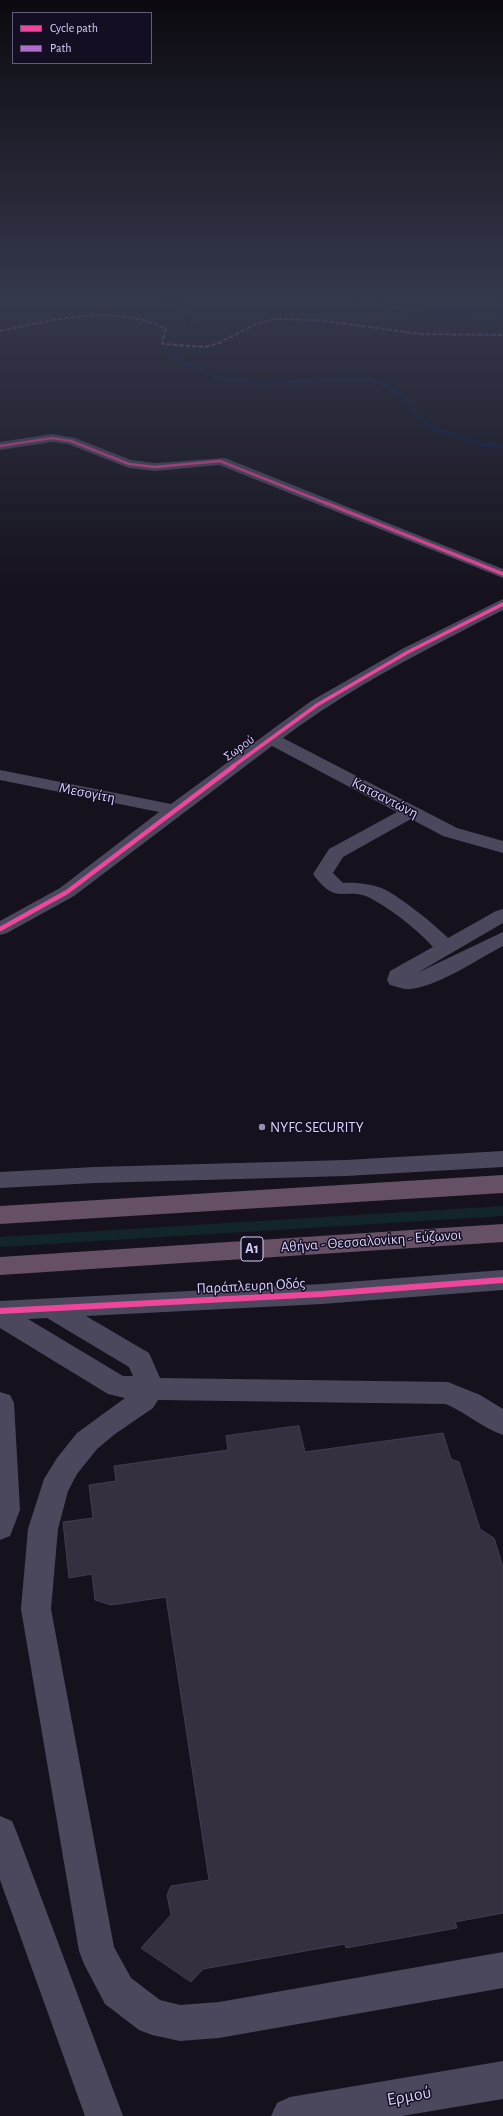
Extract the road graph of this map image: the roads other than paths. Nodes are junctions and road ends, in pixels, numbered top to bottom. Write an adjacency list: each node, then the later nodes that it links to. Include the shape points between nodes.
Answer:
1 (0, 446): 2 (street, via 52,438 71,441 129,464 155,467 220,461)
2 (503, 574)
3 (503, 604): 4 (street, Σωρού, via 408,652 317,704)
4 (271, 739): 6 (street, Σωρού); 7 (street, Κατσαντώνη)
5 (0, 775): 6 (street, Μεσογίτη)
6 (174, 810): 10 (street, Σωρού, via 67,892)
7 (412, 811): 8 (street, Κατσαντώνη, via 450,832); 12 (street, via 336,853 323,874 338,889 352,888 378,894 431,932)
8 (503, 847)
9 (503, 915): 12 (street)
10 (0, 929)
11 (503, 938): 12 (street, via 432,975 409,983 397,980 398,976)
12 (446, 948)
13 (503, 1159): 14 (street, via 346,1168)
14 (0, 1180)
15 (503, 1184): 16 (highway)
16 (0, 1215)
17 (503, 1233): 18 (highway, Αθήνα - Θεσσαλονίκη - Εύζωνοι / Α1)
18 (0, 1266)
19 (503, 1280): 20 (street, Παράπλευρη Οδός, via 322,1294)
20 (52, 1309): 21 (street, Παράπλευρη Οδός); 23 (street, via 140,1360)
21 (0, 1311)
22 (0, 1315): 23 (street, via 118,1386)
23 (151, 1389): 25 (street, via 448,1393 488,1412); 28 (street, via 143,1400 87,1441 67,1466 54,1488 43,1529 36,1609 97,1951 118,1991 152,2017 180,2023 219,2020)
24 (0, 1403): 26 (street, via 6,1510)
25 (503, 1424)
26 (0, 1527)
27 (0, 1833): 30 (street)
28 (503, 1970)
29 (503, 2080): 31 (street, Ερμού)
30 (104, 2116)
31 (290, 2116)

